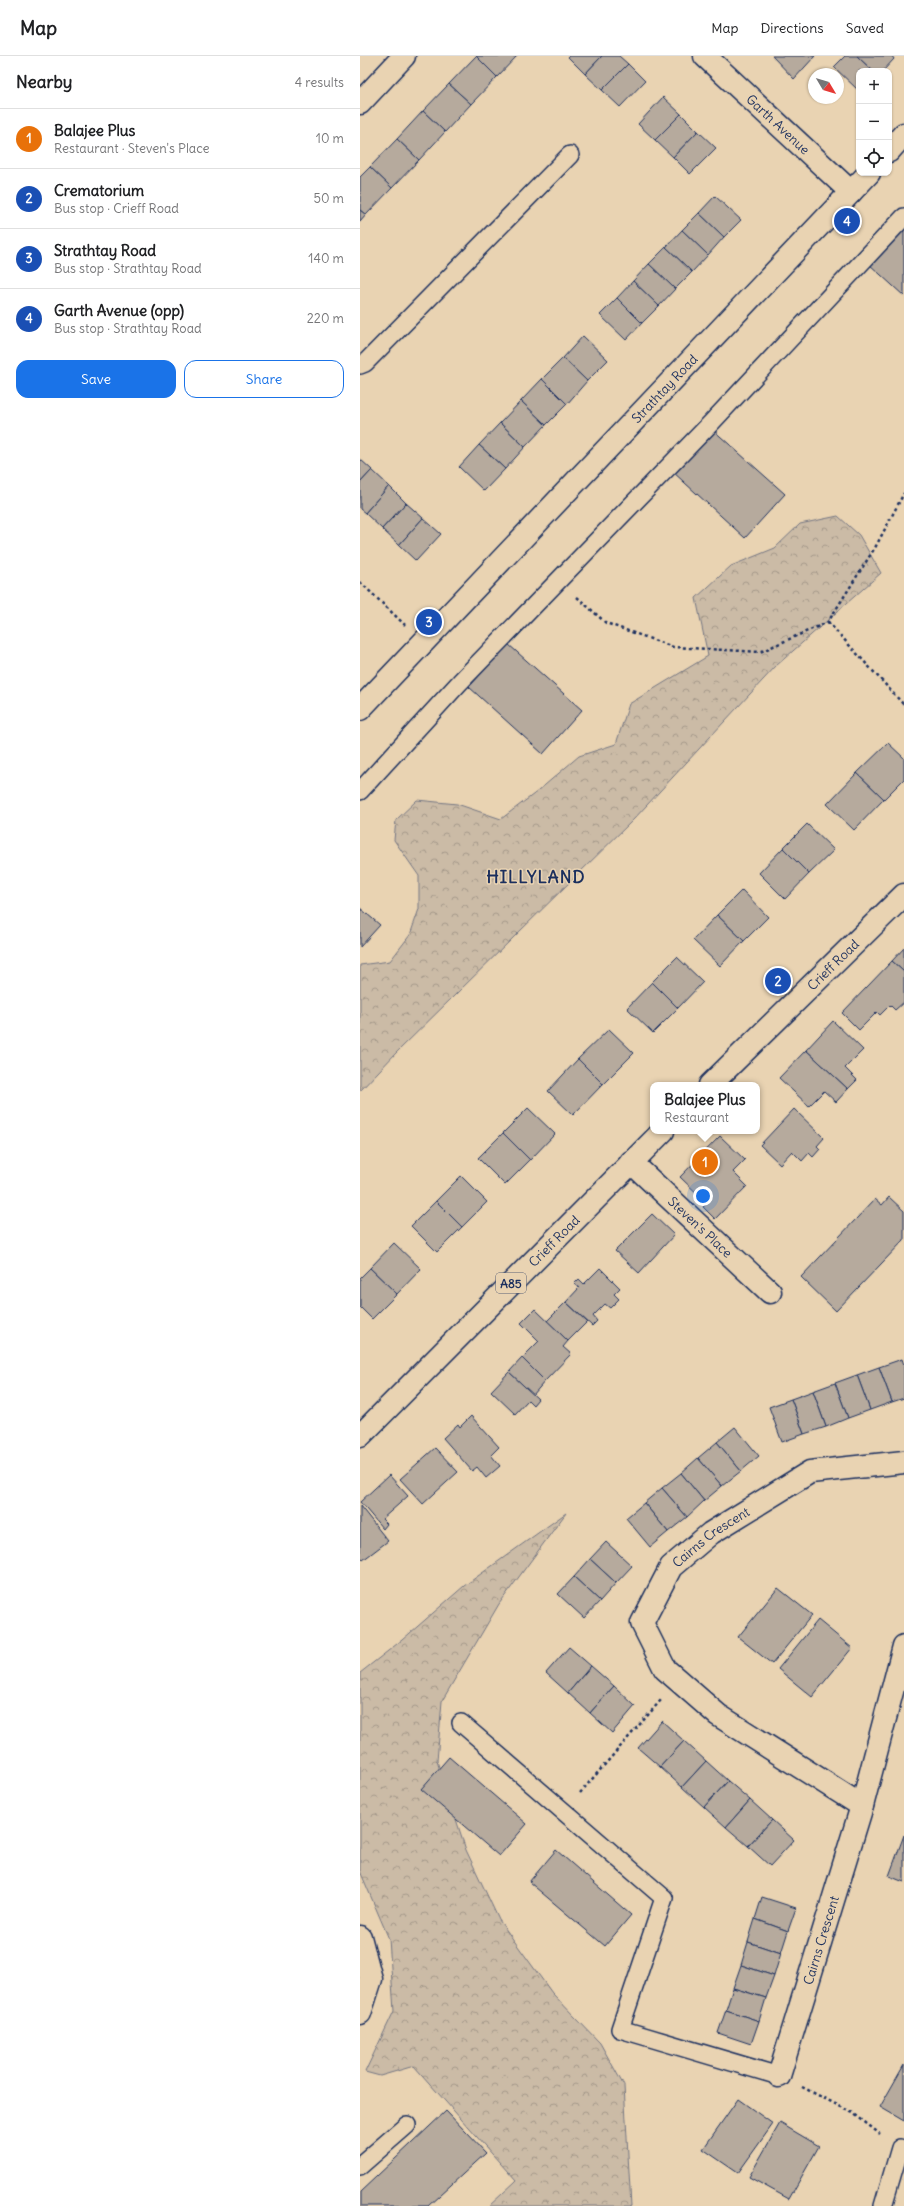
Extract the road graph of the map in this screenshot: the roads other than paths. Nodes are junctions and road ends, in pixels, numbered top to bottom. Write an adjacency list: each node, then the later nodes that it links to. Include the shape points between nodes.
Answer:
1 (404, 56): 3 (street)
2 (705, 56): 8 (street, Garth Avenue)
3 (360, 103)
4 (904, 134): 5 (street)
5 (892, 148)
6 (570, 155): 10 (lane, via 371,358)
7 (866, 176): 8 (street, Strathtay Road)
8 (851, 192): 11 (street, Strathtay Road)
9 (904, 217): 12 (lane, via 712,422 557,580)
10 (360, 365)
11 (360, 709)
12 (360, 791)
13 (904, 895): 14 (street, Crieff Road)
14 (713, 1082)
15 (660, 1134): 16 (street, Crieff Road / A85)
16 (631, 1162): 17 (street, Steven's Place); 18 (street, Crieff Road / A85)
17 (770, 1292)
18 (360, 1436)
19 (904, 1462): 22 (street, Cairns Crescent, via 810,1472 711,1533 671,1567 642,1623 665,1669 718,1715)
20 (904, 1646): 22 (street, Cairns Crescent)
21 (461, 1723): 25 (lane, via 664,1898 620,2029)
22 (862, 1806): 25 (street, Cairns Crescent)
23 (360, 1937): 24 (street, via 371,1980)
24 (360, 2013)
25 (779, 2076)
26 (407, 2125): 28 (lane)
27 (900, 2148): 29 (lane)
28 (360, 2166)
29 (883, 2206)

